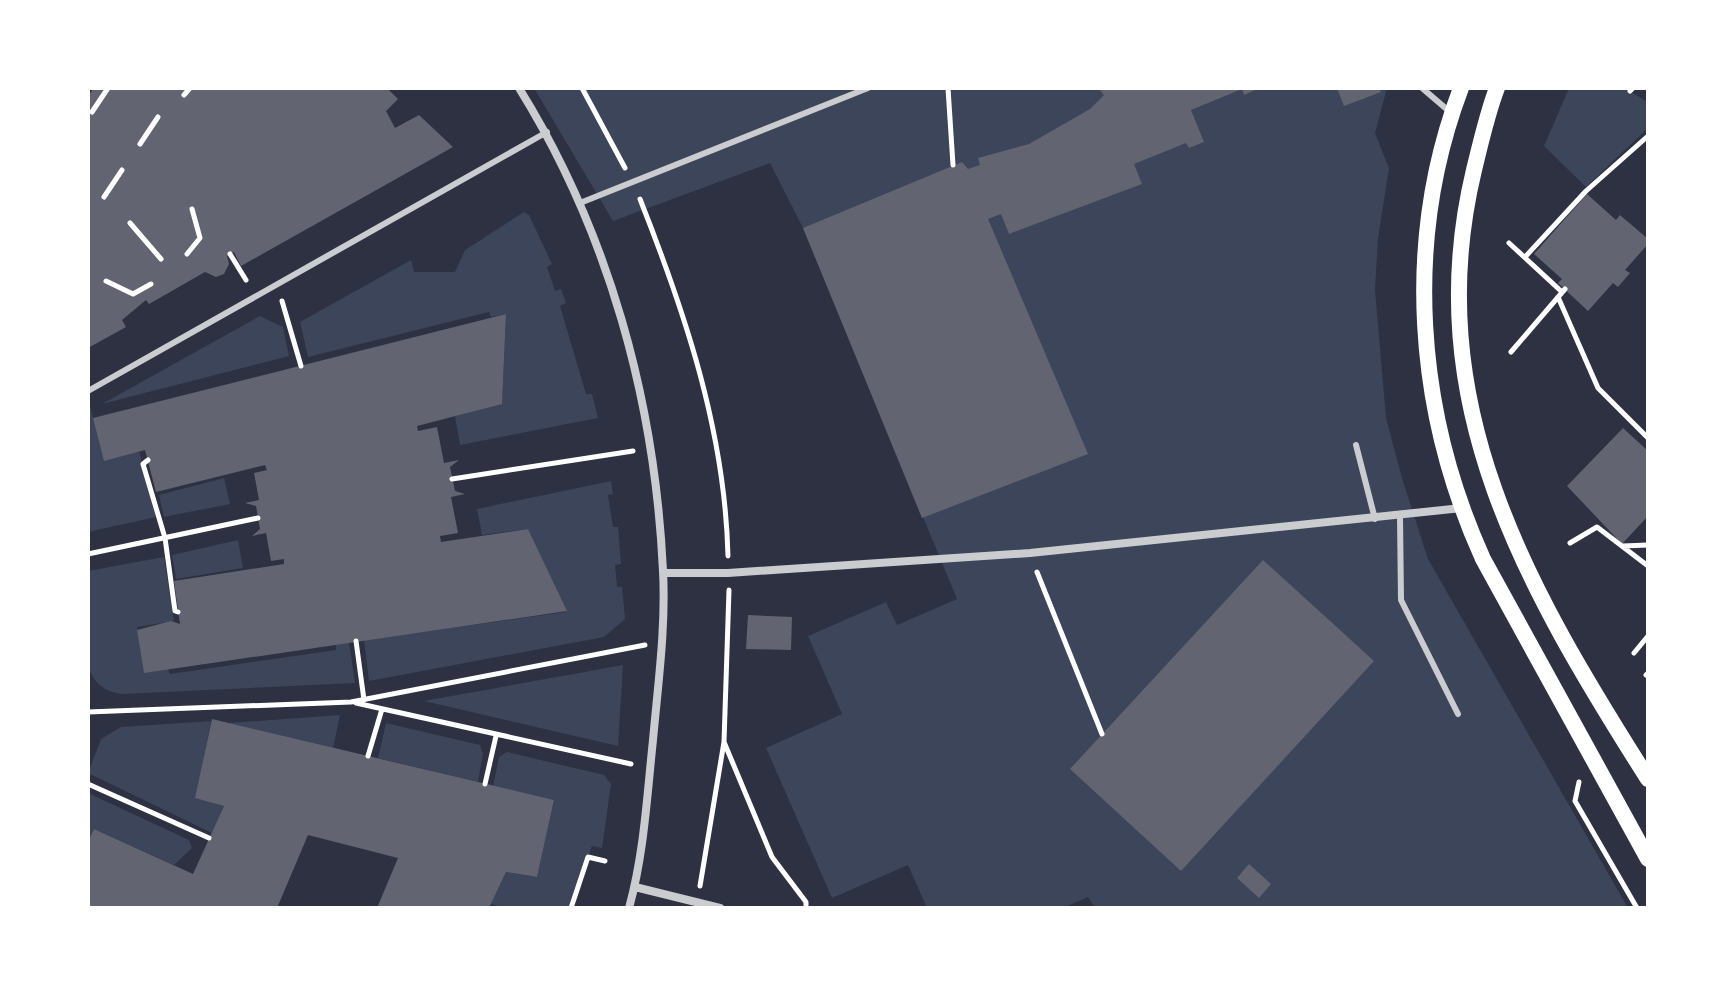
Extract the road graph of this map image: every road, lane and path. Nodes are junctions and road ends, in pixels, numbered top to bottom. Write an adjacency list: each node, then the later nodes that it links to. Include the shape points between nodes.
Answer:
1 (108, 88): 11 (path)
2 (190, 88): 10 (path)
3 (519, 88): 14 (street)
4 (582, 88): 19 (path)
5 (868, 88): 19 (lane)
6 (948, 88): 17 (path)
7 (1422, 88): 12 (lane)
8 (1461, 88): 12 (main road)
9 (1497, 88): 70 (main road, via 1462,225 1458,305 1467,398 1488,476 1515,545)
10 (184, 95)
11 (92, 112)
12 (1453, 115): 42 (main road, via 1432,192 1422,303 1439,422)
13 (158, 117): 16 (path)
14 (547, 132): 21 (street); 32 (lane)
15 (1648, 136): 27 (path, via 1586,191)
16 (140, 144)
17 (953, 165)
18 (122, 170): 20 (path)
19 (633, 182): 21 (lane); 54 (path, via 690,336 710,414 726,507)
20 (104, 197)
21 (580, 203): 39 (street, via 611,278)
22 (192, 209): 25 (path, via 200,238)
23 (130, 223): 28 (path)
24 (1509, 243): 27 (path)
25 (187, 254)
26 (230, 254): 32 (path)
27 (1525, 257): 31 (path)
28 (161, 259)
29 (106, 281): 30 (path, via 133,294)
30 (151, 284)
31 (1562, 293): 34 (path); 37 (path, via 1598,388)
32 (256, 296): 36 (lane)
33 (290, 324): 35 (path)
34 (1511, 352)
35 (301, 366)
36 (88, 391)
37 (1648, 438)
38 (1356, 445): 45 (lane)
39 (649, 447): 41 (path); 53 (street)
40 (148, 460): 46 (path, via 143,464)
41 (452, 479)
42 (1462, 508): 43 (street); 75 (main road, via 1497,586)
43 (1400, 517): 45 (street); 64 (lane, via 1401,600)
44 (258, 518): 46 (path)
45 (1375, 519): 50 (street)
46 (165, 538): 51 (path); 55 (path)
47 (1570, 543): 49 (path, via 1597,527)
48 (1648, 545): 49 (path)
49 (1622, 546): 52 (path)
50 (1030, 553): 54 (street); 65 (path)
51 (88, 554)
52 (1648, 566)
53 (663, 573): 54 (street); 58 (street)
54 (728, 573): 67 (path)
55 (178, 612)
56 (1648, 636): 59 (path)
57 (356, 641): 60 (path)
58 (662, 643): 60 (path); 69 (street)
59 (1634, 653)
60 (364, 700): 61 (path)
61 (351, 702): 62 (path); 63 (path)
62 (382, 709): 66 (path); 68 (path)
63 (88, 712)
64 (1458, 714)
65 (1102, 734)
66 (496, 736): 69 (path); 72 (path)
67 (724, 742): 79 (path); 83 (path, via 772,857)
68 (368, 756)
69 (650, 768): 77 (street)
70 (1648, 779)
71 (88, 784): 74 (path)
72 (485, 784)
73 (1575, 801): 78 (path)
74 (209, 838)
75 (1648, 859)
76 (605, 861): 80 (path, via 588,857)
77 (635, 887): 79 (street); 81 (street)
78 (1633, 900): 84 (path); 85 (path)
79 (697, 902): 82 (street)
80 (571, 908)
81 (629, 908)
82 (720, 908)
83 (806, 908)
84 (1625, 908)
85 (1637, 908)

